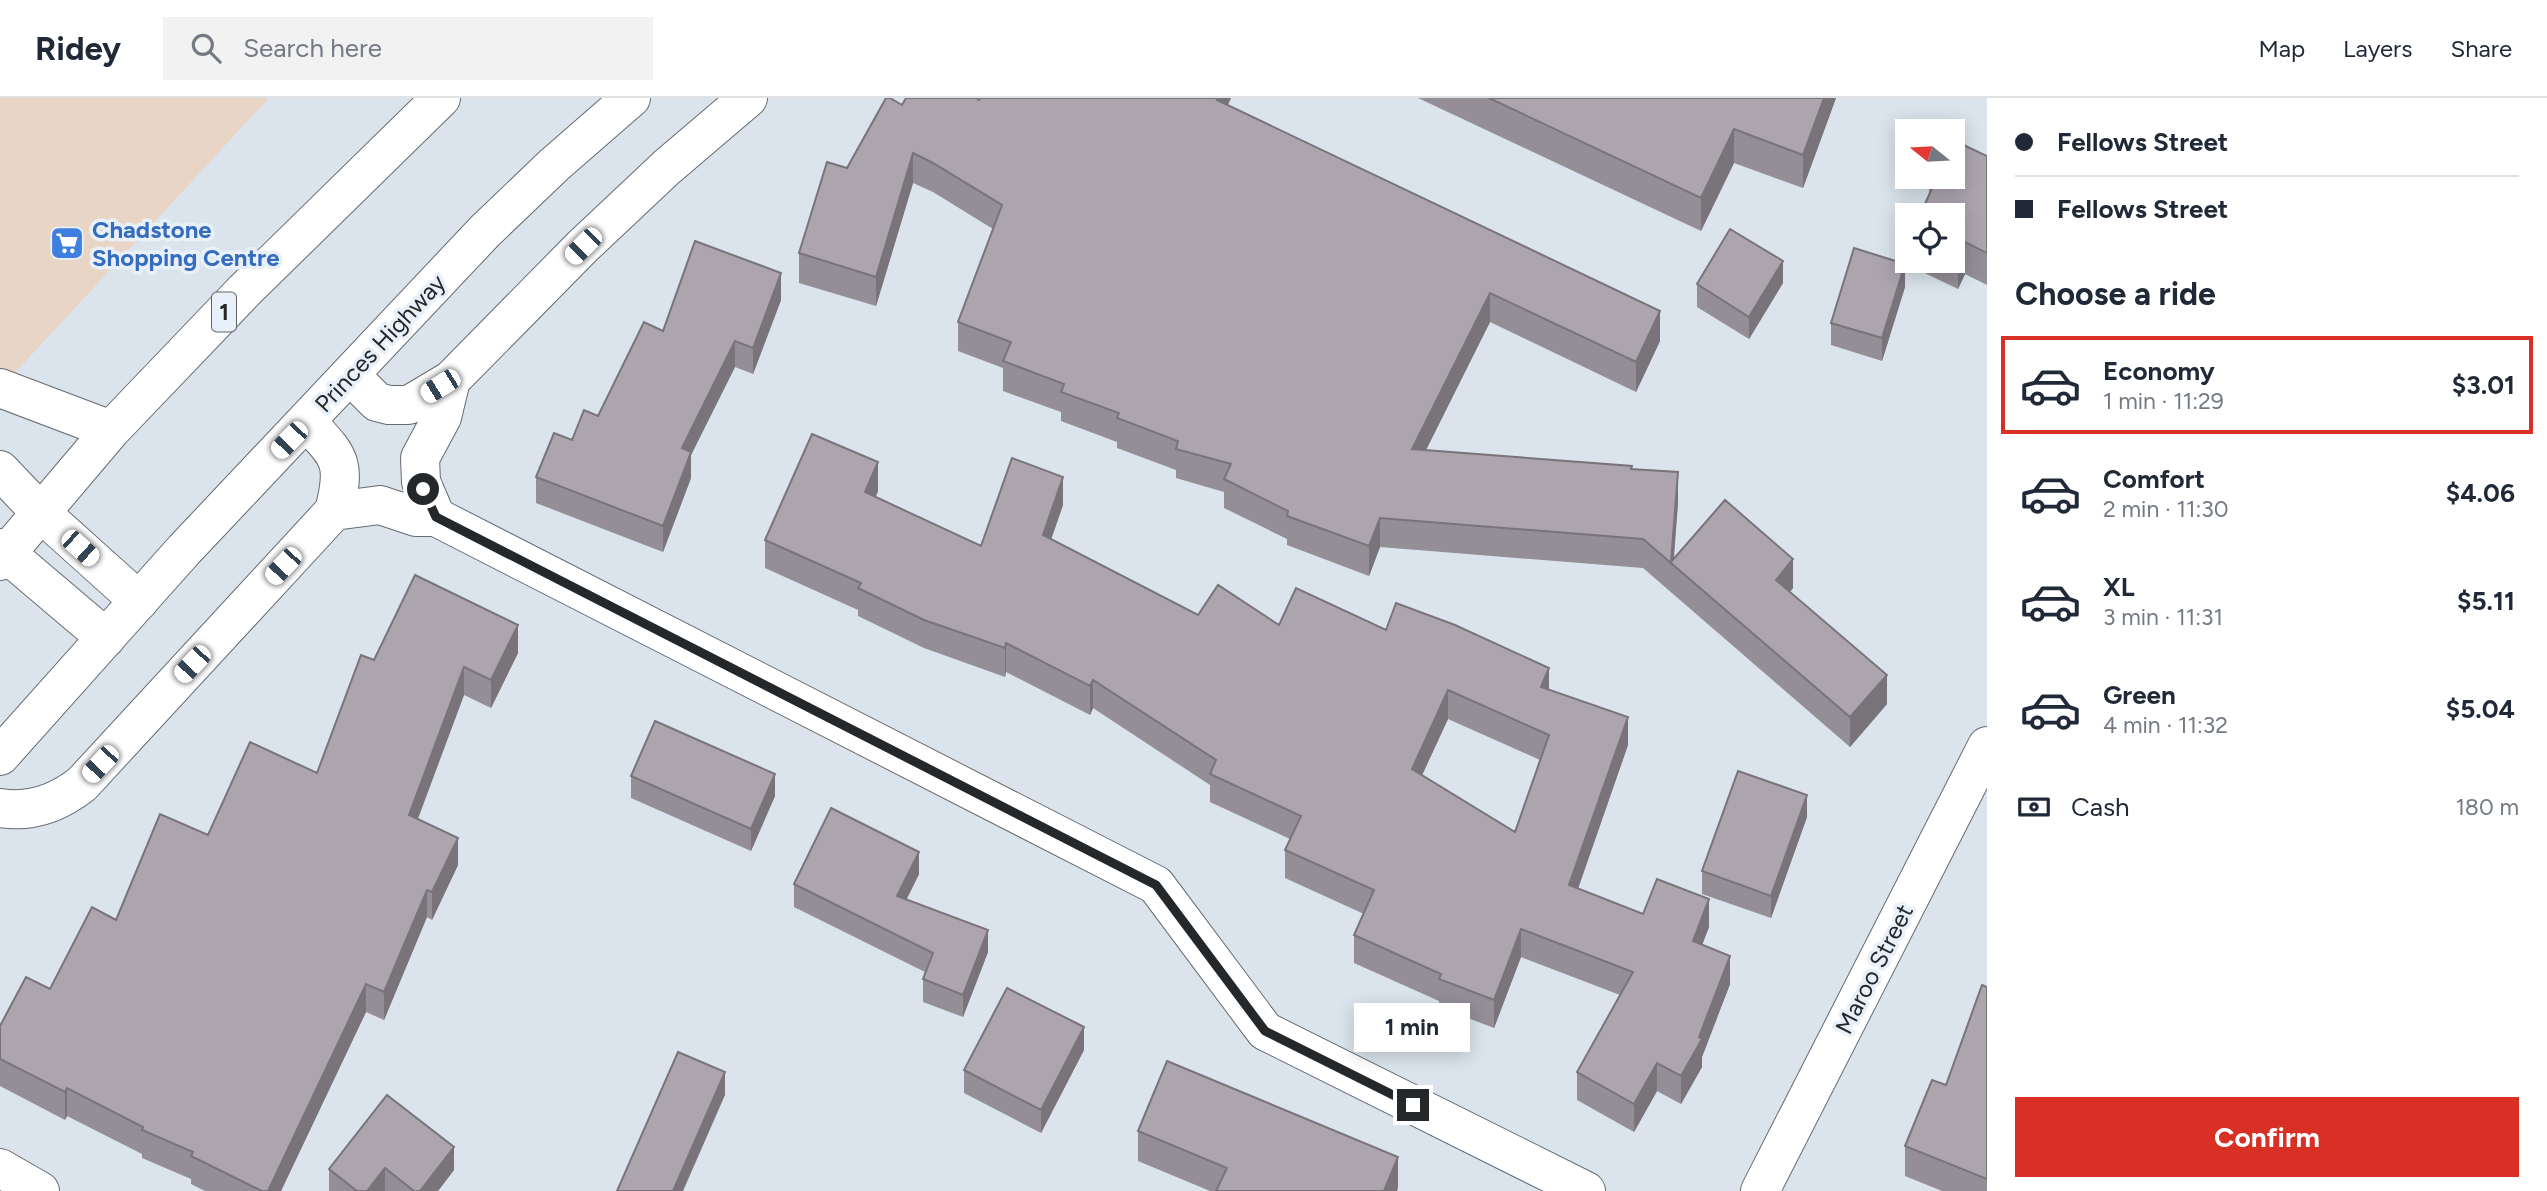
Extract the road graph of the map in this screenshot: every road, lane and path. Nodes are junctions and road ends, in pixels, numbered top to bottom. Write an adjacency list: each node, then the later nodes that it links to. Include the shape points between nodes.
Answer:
1 (441, 98): 8 (main road, 1, via 244,291)
2 (632, 98): 4 (main road, Princes Highway, via 485,231)
3 (748, 98): 5 (main road, via 583,246)
4 (351, 376): 5 (main road, via 377,402 389,405 409,405); 7 (main road, Princes Highway)
5 (451, 380): 12 (main road, via 442,417 420,458 421,482)
6 (0, 388): 8 (main road)
7 (307, 422): 10 (main road, via 336,454 340,475); 14 (main road, Princes Highway)
8 (111, 430): 11 (main road, 1)
9 (0, 470): 11 (main road)
10 (334, 511): 12 (main road, via 380,505 416,517); 18 (main road, via 82,784 36,808)
11 (40, 512): 13 (main road, 1); 14 (main road)
12 (436, 517): 22 (main road, via 1156,885 1265,1031)
13 (2, 554): 15 (main road)
14 (139, 601): 15 (main road, Princes Highway)
15 (106, 638): 17 (main road, Princes Highway)
16 (1987, 746): 20 (main road, Maroo Street)
17 (0, 756)
18 (0, 808)
19 (0, 1168): 21 (main road)
20 (1770, 1188)
21 (40, 1191)
22 (1586, 1191)

